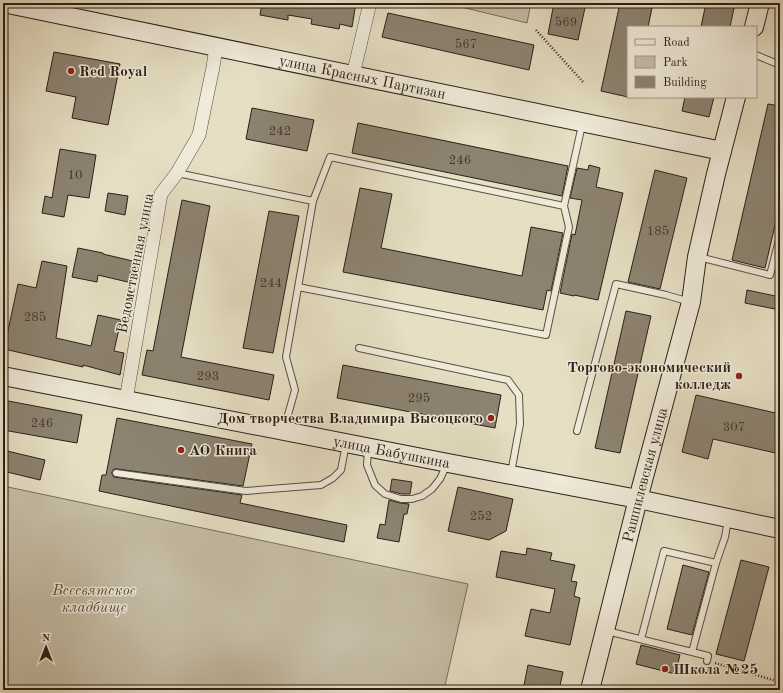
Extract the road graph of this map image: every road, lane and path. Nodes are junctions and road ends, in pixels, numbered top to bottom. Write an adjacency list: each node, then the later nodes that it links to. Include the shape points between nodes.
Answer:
1 (3, 3): 4 (street, улица Красных Партизан)
2 (370, 3): 10 (street)
3 (760, 3): 5 (street)
4 (42, 7): 7 (street, улица Красных Партизан)
5 (754, 26)
6 (536, 30): 11 (path)
7 (216, 47): 10 (street, улица Красных Партизан); 15 (street, Ведомственная улица, via 199,135)
8 (757, 55): 9 (lane)
9 (780, 65)
10 (352, 75): 13 (street, улица Красных Партизан)
11 (583, 82)
12 (736, 98): 14 (street, Рашпилевская улица)
13 (582, 122): 14 (street, улица Красных Партизан); 17 (lane)
14 (722, 151): 19 (street, Рашпилевская улица)
15 (177, 173): 16 (lane); 24 (street, Ведомственная улица, via 161,194)
16 (313, 201): 17 (lane, via 330,156); 20 (lane)
17 (564, 206): 20 (lane, via 569,227 546,335)
18 (780, 236): 19 (lane, via 770,275)
19 (697, 257): 21 (street, Рашпилевская улица)
20 (298, 288): 25 (lane, via 286,357 295,390)
21 (691, 302): 26 (lane, via 616,284); 32 (street, Рашпилевская улица)
22 (359, 348): 31 (lane, via 508,380 519,395 520,424)
23 (3, 376): 24 (street, улица Бабушкина)
24 (126, 400): 25 (street, улица Бабушкина)
25 (284, 431): 27 (street, улица Бабушкина)
26 (577, 431)
27 (346, 443): 28 (street, улица Бабушкина); 30 (lane, via 340,470 321,485 246,491)
28 (368, 447): 29 (street, улица Бабушкина); 29 (lane, via 367,465 375,485 385,494 401,498 412,499 432,489 440,480)
29 (448, 463): 31 (street, улица Бабушкина)
30 (116, 472)
31 (510, 475): 32 (street, улица Бабушкина)
32 (638, 499): 33 (street, улица Бабушкина); 36 (street, Рашпилевская улица)
33 (728, 518): 34 (street, улица Бабушкина); 35 (lane)
34 (780, 529)
35 (716, 563): 37 (lane, via 664,551); 38 (lane)
36 (605, 630): 37 (lane); 41 (street, Рашпилевская улица)
37 (641, 639): 38 (lane)
38 (692, 652): 39 (lane, via 708,656)
39 (706, 661): 40 (path)
40 (780, 682)
41 (590, 690)

